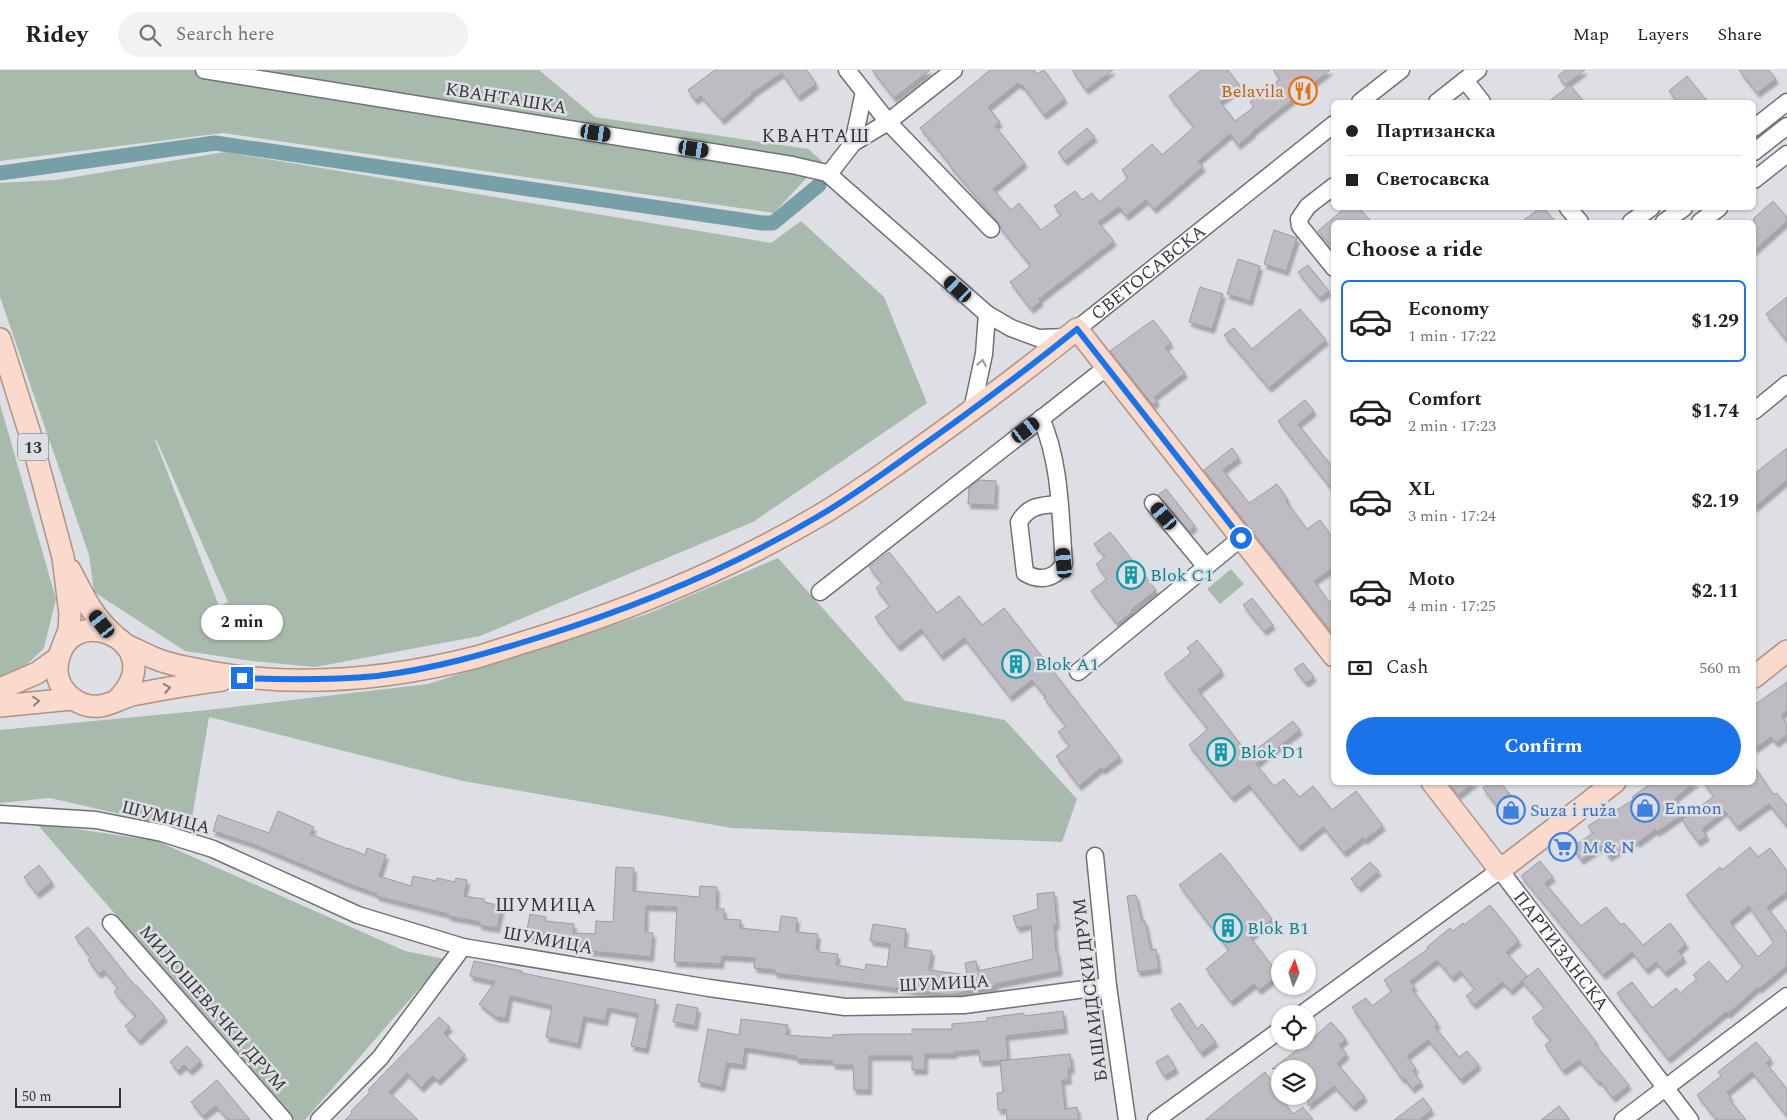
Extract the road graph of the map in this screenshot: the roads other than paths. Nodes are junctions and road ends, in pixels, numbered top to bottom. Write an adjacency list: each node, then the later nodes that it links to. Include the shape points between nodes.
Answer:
1 (204, 70): 18 (street, КВАНТАШКА)
2 (847, 70): 6 (street)
3 (954, 70): 11 (street)
4 (1401, 70): 7 (street)
5 (1471, 75): 8 (street); 9 (street)
6 (864, 92): 11 (street); 15 (street)
7 (1363, 100)
8 (1440, 100)
9 (1481, 100)
10 (1787, 102): 13 (street)
11 (888, 122): 15 (street); 29 (street)
12 (1331, 126): 32 (street, СВЕТОСАВСКА)
13 (1756, 126)
14 (1787, 126): 16 (street)
15 (853, 143): 18 (street)
16 (1756, 150)
17 (1787, 154): 19 (street)
18 (829, 174): 31 (street, КВАНТАШКА)
19 (1756, 178)
20 (1331, 188): 30 (street, via 1308,206 1299,219 1300,226)
21 (1570, 210): 25 (street)
22 (1648, 210): 26 (street)
23 (1681, 210): 27 (street)
24 (1716, 210): 28 (street)
25 (1578, 220)
26 (1634, 220)
27 (1667, 220)
28 (1703, 220)
29 (991, 229)
30 (1331, 264)
31 (987, 314): 32 (street, КВАНТАШКА, via 1038,338); 37 (street, one-way to 31, via 984,354)
32 (1072, 333): 34 (main road); 37 (main road, СВЕТОСАВСКА)
33 (0, 339): 42 (main road, 13)
34 (1106, 367): 38 (street); 41 (main road)
35 (1787, 384): 36 (street)
36 (1756, 409)
37 (972, 410): 51 (main road, СВЕТОСАВСКА, via 811,521 712,572 623,609 477,657 412,671 306,680)
38 (1041, 418): 40 (street, via 1054,454); 44 (street)
39 (1153, 503): 43 (street)
40 (1060, 504): 40 (street, via 1064,563 1052,576 1035,578 1026,573 1019,522 1026,512 1037,506)
41 (1241, 538): 43 (street); 46 (main road)
42 (63, 557): 45 (main road, 13, via 92,611); 48 (main road, 13, via 70,614 69,630)
43 (1206, 567): 49 (street)
44 (820, 592)
45 (120, 640): 48 (main road, via 103,631 91,630 70,639); 51 (main road, via 173,665); 54 (main road, 13, via 132,655 134,667 127,690)
46 (1331, 652)
47 (1787, 652): 50 (main road)
48 (60, 653): 52 (main road, via 46,668); 53 (main road, 13, via 57,673 62,687)
49 (1078, 672)
50 (1756, 675)
51 (242, 678): 54 (main road, one-way to 51, via 171,687)
52 (0, 688)
53 (72, 698): 54 (main road, via 80,704 100,706); 55 (main road, one-way to 53)
54 (119, 698)
55 (0, 706)
56 (1434, 785): 60 (main road, ПАРТИЗАНСКА)
57 (1611, 785): 60 (main road)
58 (0, 814): 62 (street, ШУМИЦА, via 96,820 162,833 213,849 358,915)
59 (1095, 856): 63 (street, БАШАИДСКИ ДРУМ)
60 (1500, 870): 65 (street); 67 (street, ПАРТИЗАНСКА)
61 (111, 923): 68 (street, МИЛОШЕВАЧКИ ДРУМ)
62 (463, 947): 63 (street, ШУМИЦА, via 845,1007 964,1005); 69 (street, via 380,1058)
63 (1108, 986): 70 (street, БАШАИДСКИ ДРУМ)
64 (1787, 996): 67 (street)
65 (1314, 1005)
66 (1271, 1037): 71 (street)
67 (1666, 1088): 72 (street); 73 (street, ПАРТИЗАНСКА)
68 (284, 1120)
69 (319, 1120)
70 (1126, 1120)
71 (1156, 1120)
72 (1623, 1120)
73 (1690, 1120)

